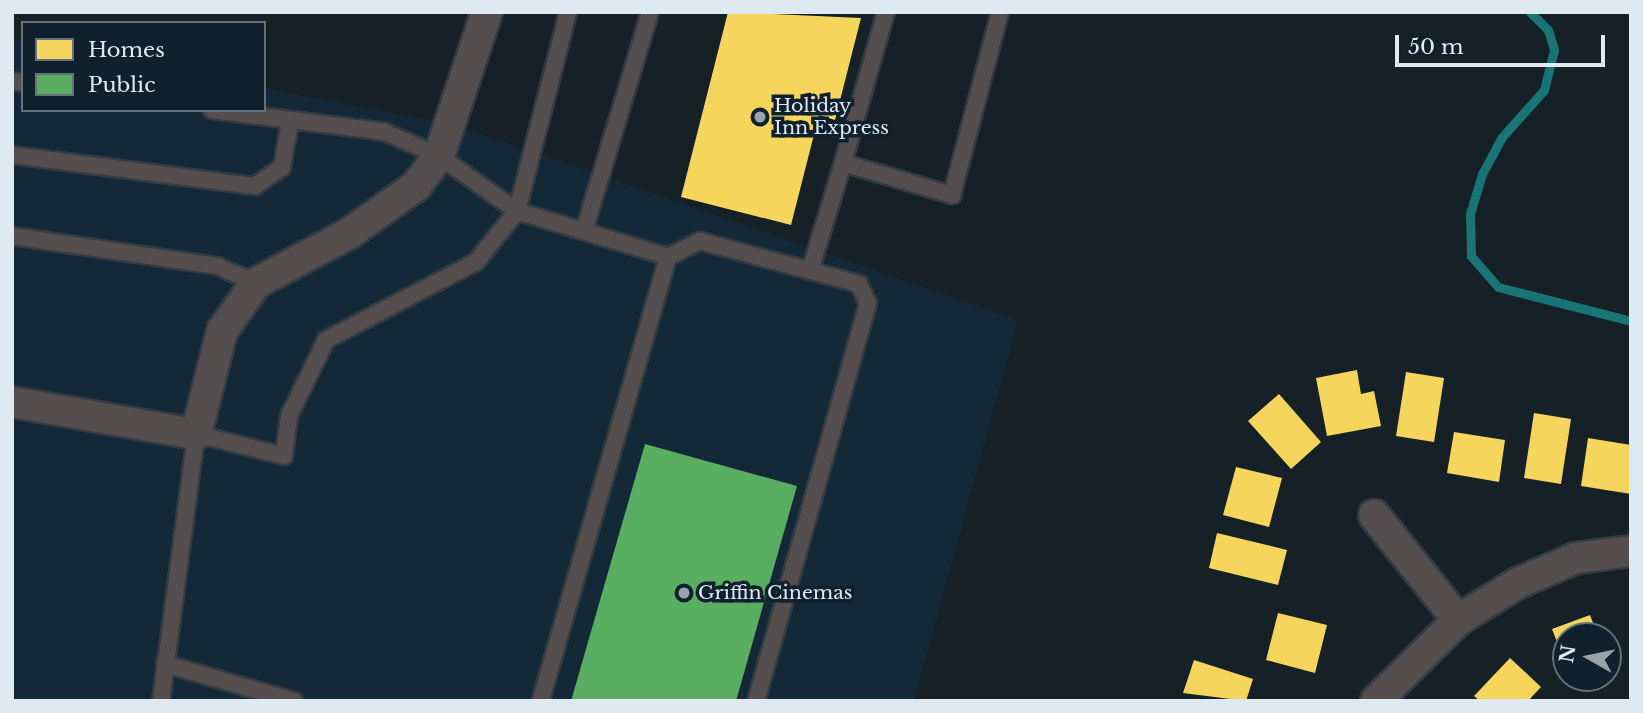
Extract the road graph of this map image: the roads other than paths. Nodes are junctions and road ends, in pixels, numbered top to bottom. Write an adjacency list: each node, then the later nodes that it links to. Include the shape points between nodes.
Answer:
1 (487, 12): 9 (street)
2 (568, 12): 11 (lane)
3 (650, 12): 12 (lane)
4 (886, 12): 10 (lane)
5 (1000, 12): 10 (lane, via 952,195)
6 (225, 112): 7 (lane)
7 (290, 122): 8 (lane, via 282,167 255,186); 9 (lane, via 385,132)
8 (12, 155)
9 (439, 156): 11 (lane); 16 (street, via 416,186 350,233)
10 (843, 163): 15 (lane)
11 (517, 211): 12 (lane); 18 (lane, via 476,262 326,340 289,416 284,456)
12 (584, 231): 14 (lane)
13 (12, 236): 16 (lane, via 217,266)
14 (668, 257): 15 (lane, via 700,241); 25 (lane)
15 (810, 271): 26 (lane, via 859,284 868,303)
16 (256, 283): 18 (street, via 222,331)
17 (12, 402): 18 (street)
18 (196, 433): 22 (lane)
19 (1374, 514): 21 (street)
20 (1631, 551): 21 (street, via 1576,558 1518,583)
21 (1458, 620): 27 (street)
22 (165, 664): 23 (lane); 24 (lane)
23 (161, 701)
24 (293, 701)
25 (541, 701)
26 (756, 701)
27 (1376, 701)

